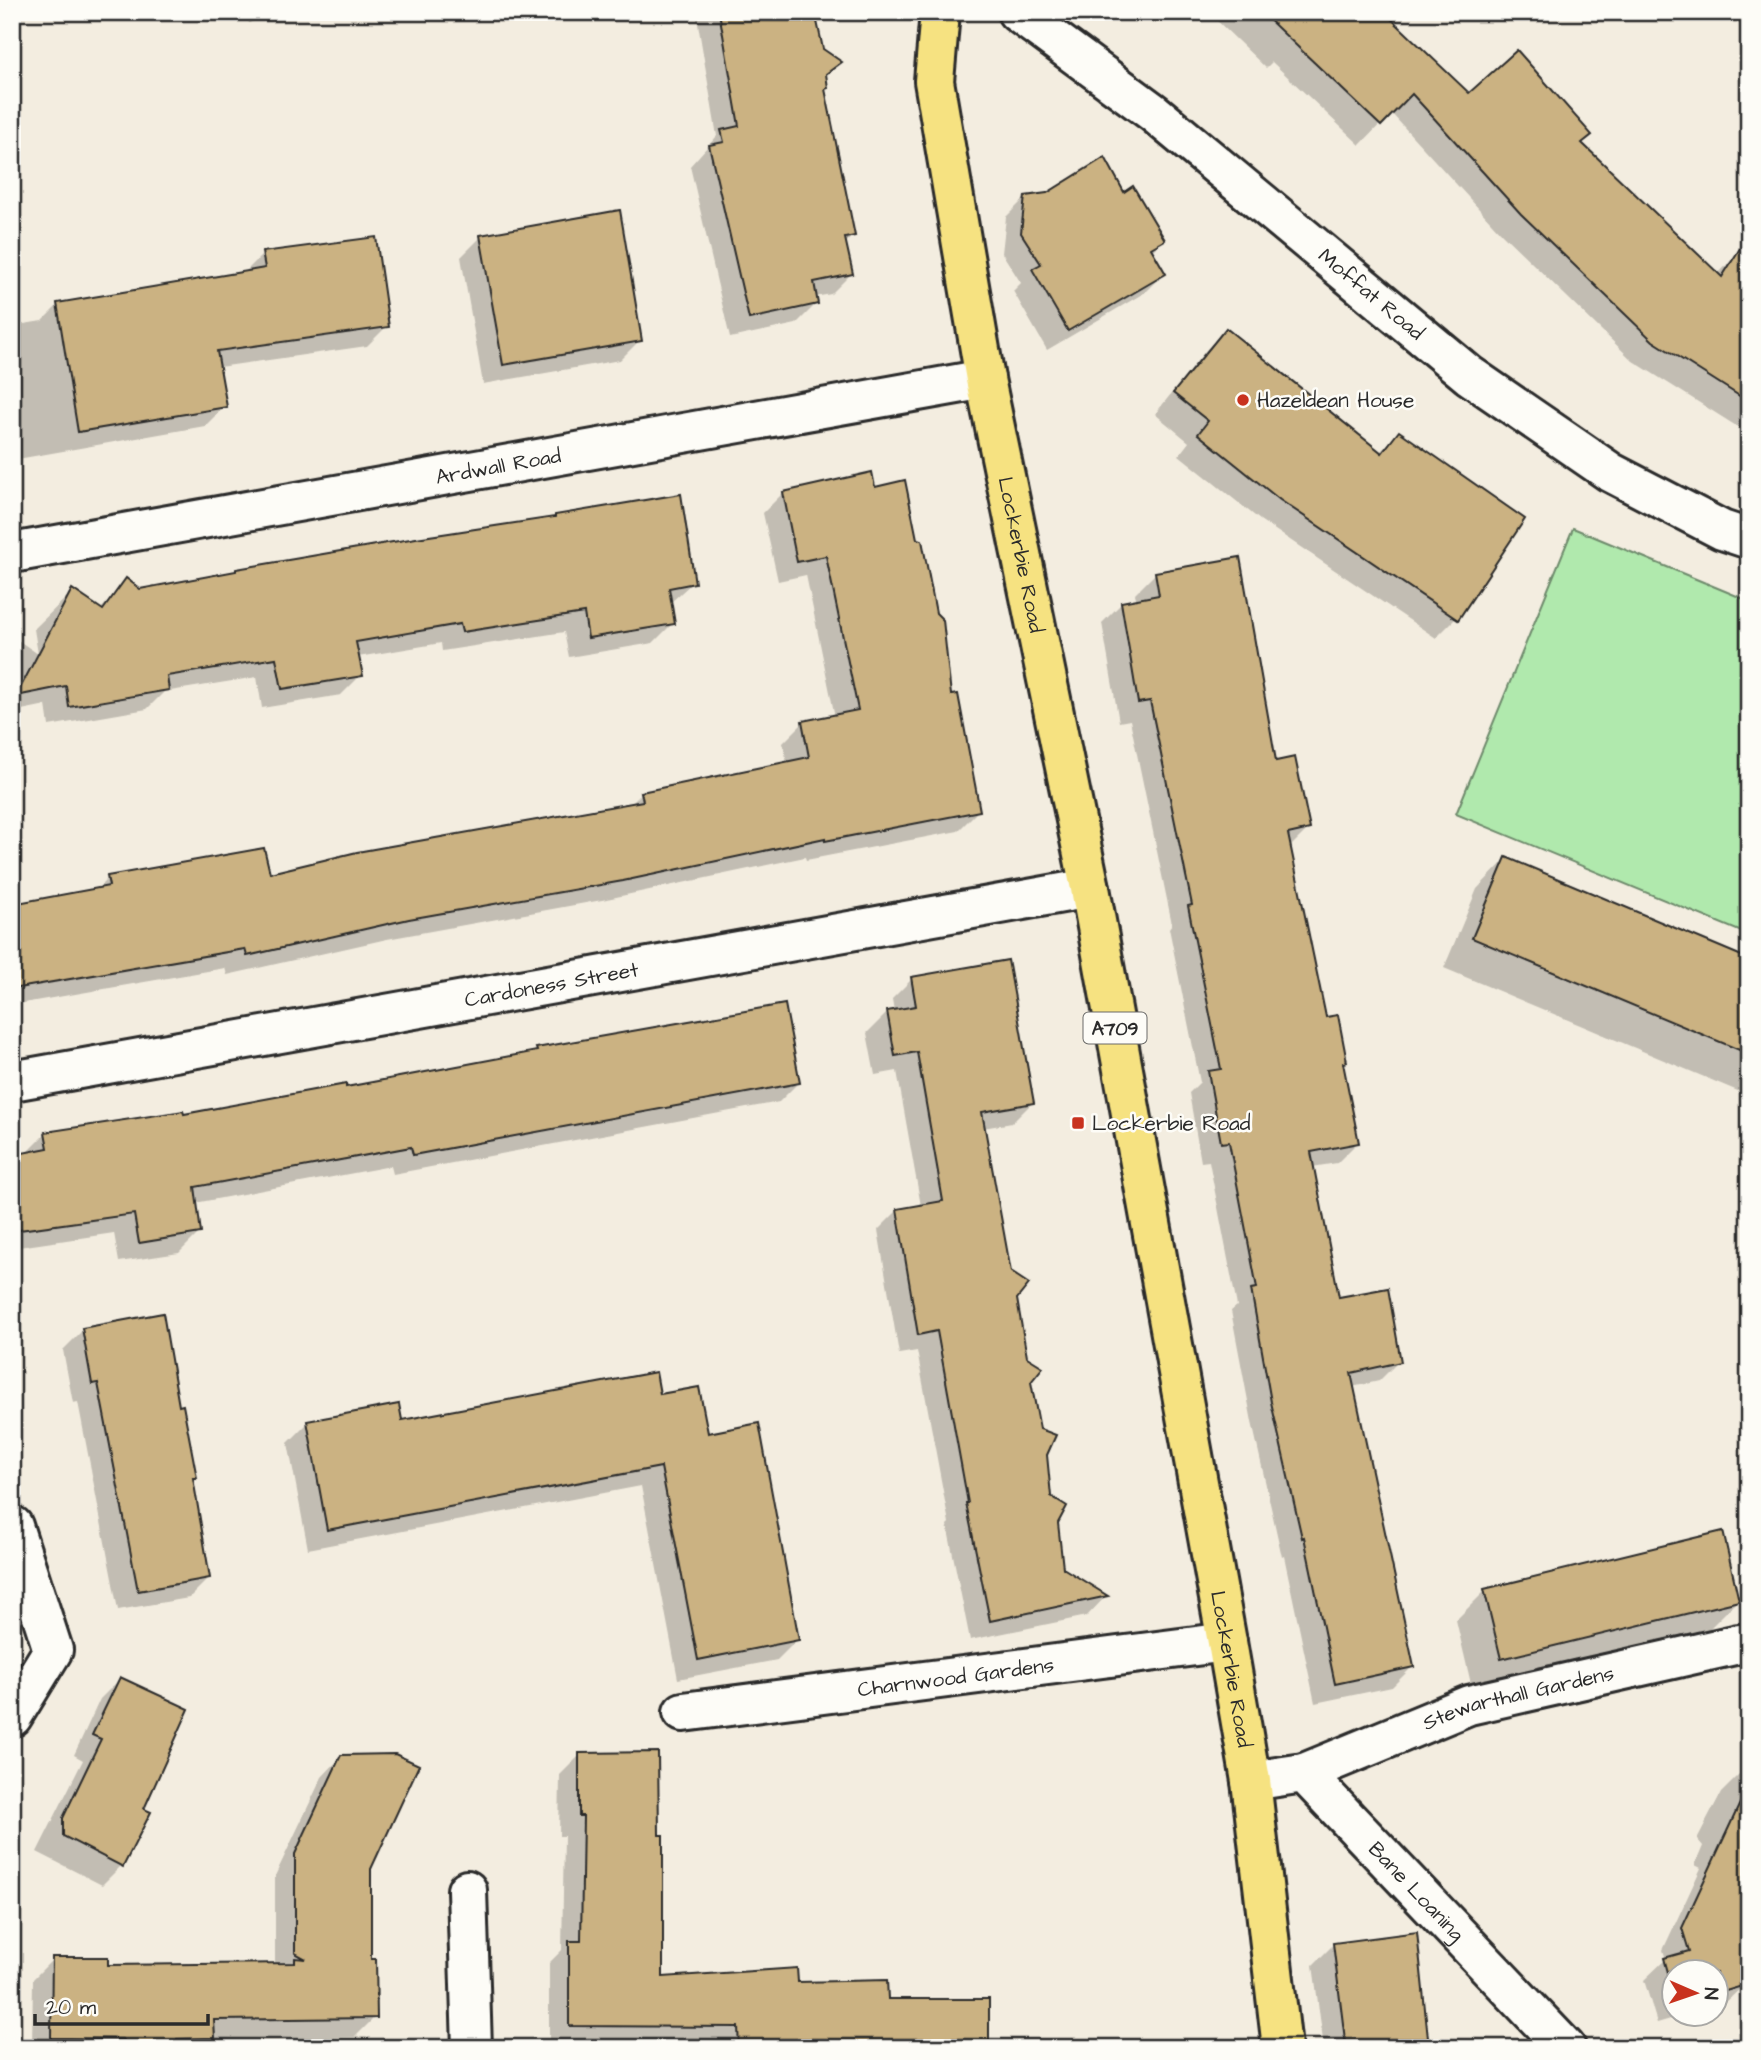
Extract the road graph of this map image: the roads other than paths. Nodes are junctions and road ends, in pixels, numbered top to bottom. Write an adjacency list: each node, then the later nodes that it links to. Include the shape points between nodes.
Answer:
1 (940, 12): 3 (main road, Lockerbie Road / A709, via 934,81)
2 (1017, 12): 4 (street, Moffat Road, via 1154,113 1469,374 1610,472 1722,530)
3 (985, 379): 5 (street, Ardwall Road); 6 (main road, Lockerbie Road / A709)
4 (1749, 539)
5 (12, 553)
6 (1090, 888): 7 (street, Cardoness Street); 9 (main road, Lockerbie Road / A709)
7 (12, 1081)
8 (13, 1526): 12 (street, via 53,1650)
9 (1227, 1642): 11 (street, Charnwood Gardens); 14 (main road, Lockerbie Road / A709)
10 (1739, 1644): 13 (street, Stewarthall Gardens, via 1469,1705)
11 (683, 1712)
12 (12, 1717)
13 (1304, 1773): 14 (street); 18 (street, Bane Loaning)
14 (1251, 1781): 17 (main road, Lockerbie Road / A709)
15 (467, 1889): 16 (street)
16 (472, 2048)
17 (1282, 2048)
18 (1566, 2048)

